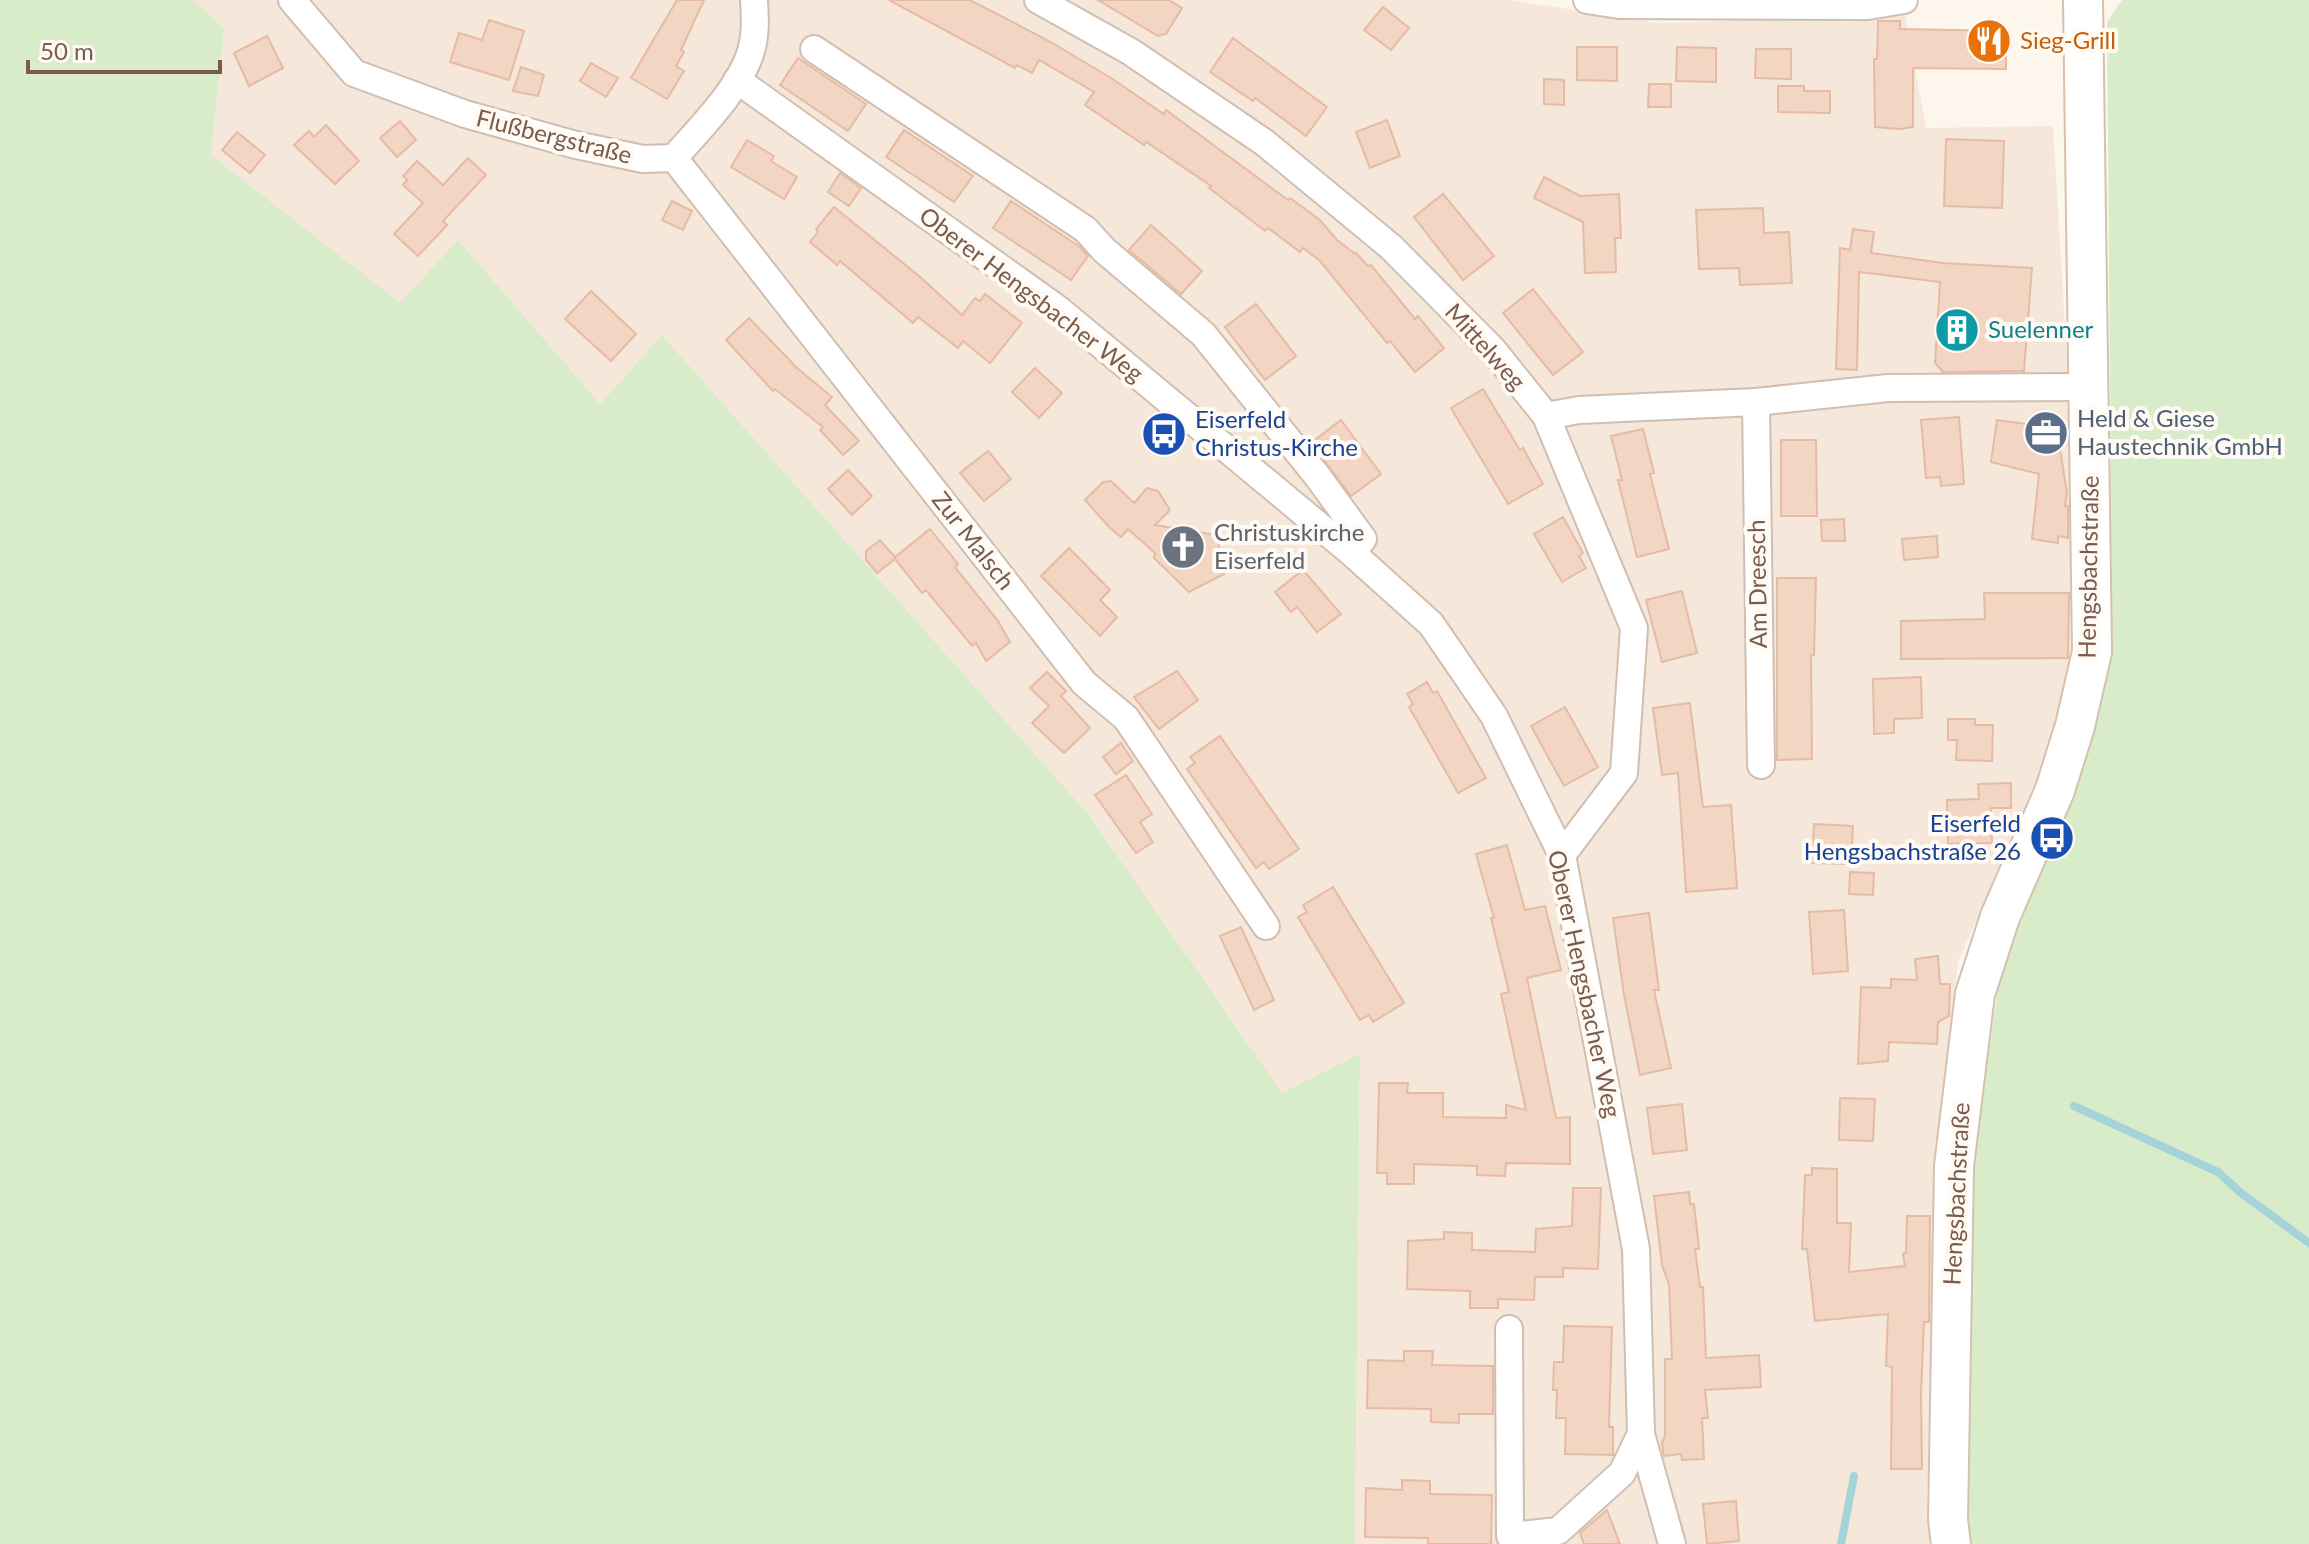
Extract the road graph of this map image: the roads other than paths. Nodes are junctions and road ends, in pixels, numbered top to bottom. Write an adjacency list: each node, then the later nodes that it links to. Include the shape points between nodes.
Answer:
1 (292, 0): 9 (street, Flußbergstraße, via 354,73 465,114 576,145 643,159)
2 (754, 0): 8 (street, via 751,52)
3 (1038, 0): 12 (street, Mittelweg, via 1131,52 1290,163 1391,247 1493,350)
4 (1587, 0): 5 (street, via 1619,5 1868,6)
5 (1904, 0)
6 (2083, 0): 10 (street, Hengsbachstraße)
7 (814, 49): 13 (street, via 1085,229 1203,334 1363,539)
8 (737, 80): 9 (street); 13 (street, Oberer Hengsbacher Weg, via 1058,309)
9 (674, 158): 16 (street, Zur Malsch, via 1084,683 1126,718)
10 (2089, 387): 11 (street, via 1888,388); 20 (street, Hengsbachstraße, via 2092,652 2055,790 1984,962 1968,1042 1954,1166)
11 (1756, 402): 12 (street); 14 (street, Am Dreesch)
12 (1546, 416): 15 (street, Mittelweg, via 1634,628 1624,773)
13 (1352, 553): 15 (street, Oberer Hengsbacher Weg, via 1431,624 1494,716)
14 (1761, 765)
15 (1562, 855): 18 (street, Oberer Hengsbacher Weg, via 1636,1249)
16 (1266, 926)
17 (1509, 1329): 18 (street, Oberer Hengsbacher Weg, via 1510,1536 1558,1531 1622,1473)
18 (1641, 1434): 19 (street, Oberer Hengsbacher Weg)
19 (1672, 1544)
20 (1951, 1544)

